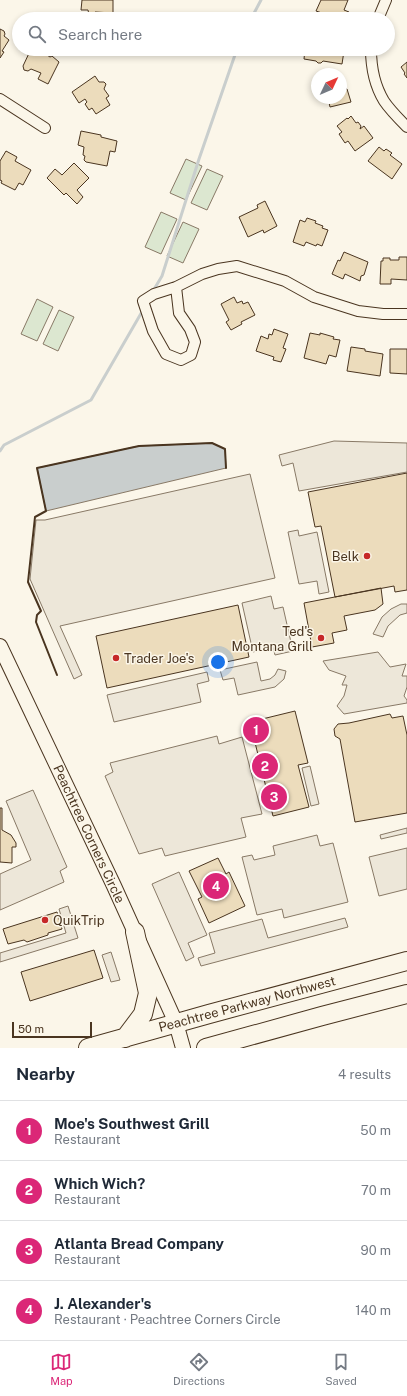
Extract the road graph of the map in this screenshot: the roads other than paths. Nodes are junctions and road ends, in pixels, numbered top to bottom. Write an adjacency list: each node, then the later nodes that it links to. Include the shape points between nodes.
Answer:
1 (386, 0): 2 (street)
2 (381, 12)
3 (371, 56): 5 (street, via 375,80 384,101)
4 (0, 99): 6 (street)
5 (407, 127)
6 (45, 128)
7 (176, 287): 7 (street, via 154,294 143,301 153,331 166,354 182,360 191,355 195,342 179,313); 8 (street, via 202,274 237,266 286,281 314,297 358,311)
8 (407, 314)
9 (0, 646): 10 (street, Peachtree Corners Circle)
10 (135, 932): 13 (street, Peachtree Corners Circle); 14 (highway, via 148,993 143,1014)
11 (407, 961): 13 (highway, Peachtree Parkway Northwest)
12 (407, 994): 18 (highway)
13 (176, 1023): 14 (highway, Peachtree Parkway Northwest); 16 (street, Peachtree Corners Circle); 17 (street, Peachtree Corners Circle)
14 (125, 1038): 15 (highway, Peachtree Parkway Northwest)
15 (88, 1048)
16 (183, 1048)
17 (194, 1048)
18 (206, 1048)

